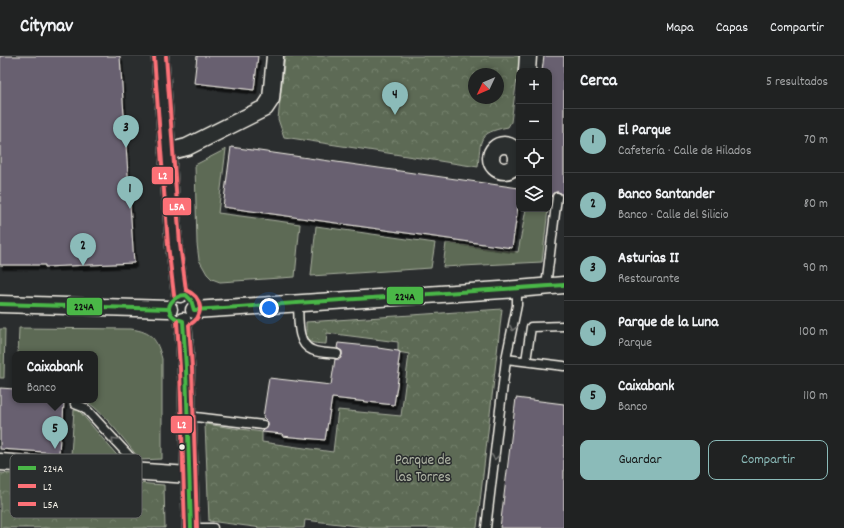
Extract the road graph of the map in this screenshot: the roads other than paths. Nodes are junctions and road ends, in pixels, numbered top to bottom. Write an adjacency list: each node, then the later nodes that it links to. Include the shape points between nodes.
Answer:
1 (160, 56): 5 (street)
2 (275, 56): 5 (street, via 271,99 265,108 187,147)
3 (528, 56): 4 (street)
4 (527, 68)
5 (167, 152): 10 (street)
6 (557, 198): 8 (lane)
7 (564, 285): 8 (street)
8 (546, 286): 9 (street)
9 (517, 289): 12 (street); 18 (lane, one-way to 18, via 517,305)
10 (180, 294): 13 (street, via 170,302); 14 (street, via 188,296 194,302)
11 (0, 304): 13 (street)
12 (298, 304): 14 (street); 17 (lane, via 301,339 306,348)
13 (169, 309): 15 (street, via 171,315)
14 (194, 310): 15 (street, via 188,319)
15 (182, 321): 22 (street)
16 (564, 326): 19 (lane, via 531,327)
17 (337, 354)
18 (506, 358): 19 (lane); 31 (lane, one-way to 31)
19 (526, 361): 20 (lane)
20 (564, 366)
21 (75, 404): 24 (lane, one-way to 21, via 85,408)
22 (187, 416): 23 (lane); 28 (street)
23 (264, 425)
24 (127, 454)
25 (0, 462): 26 (street)
26 (10, 463)
27 (142, 473): 28 (street)
28 (189, 476): 29 (street)
29 (192, 528): 30 (lane)
30 (213, 528)
31 (486, 528)

